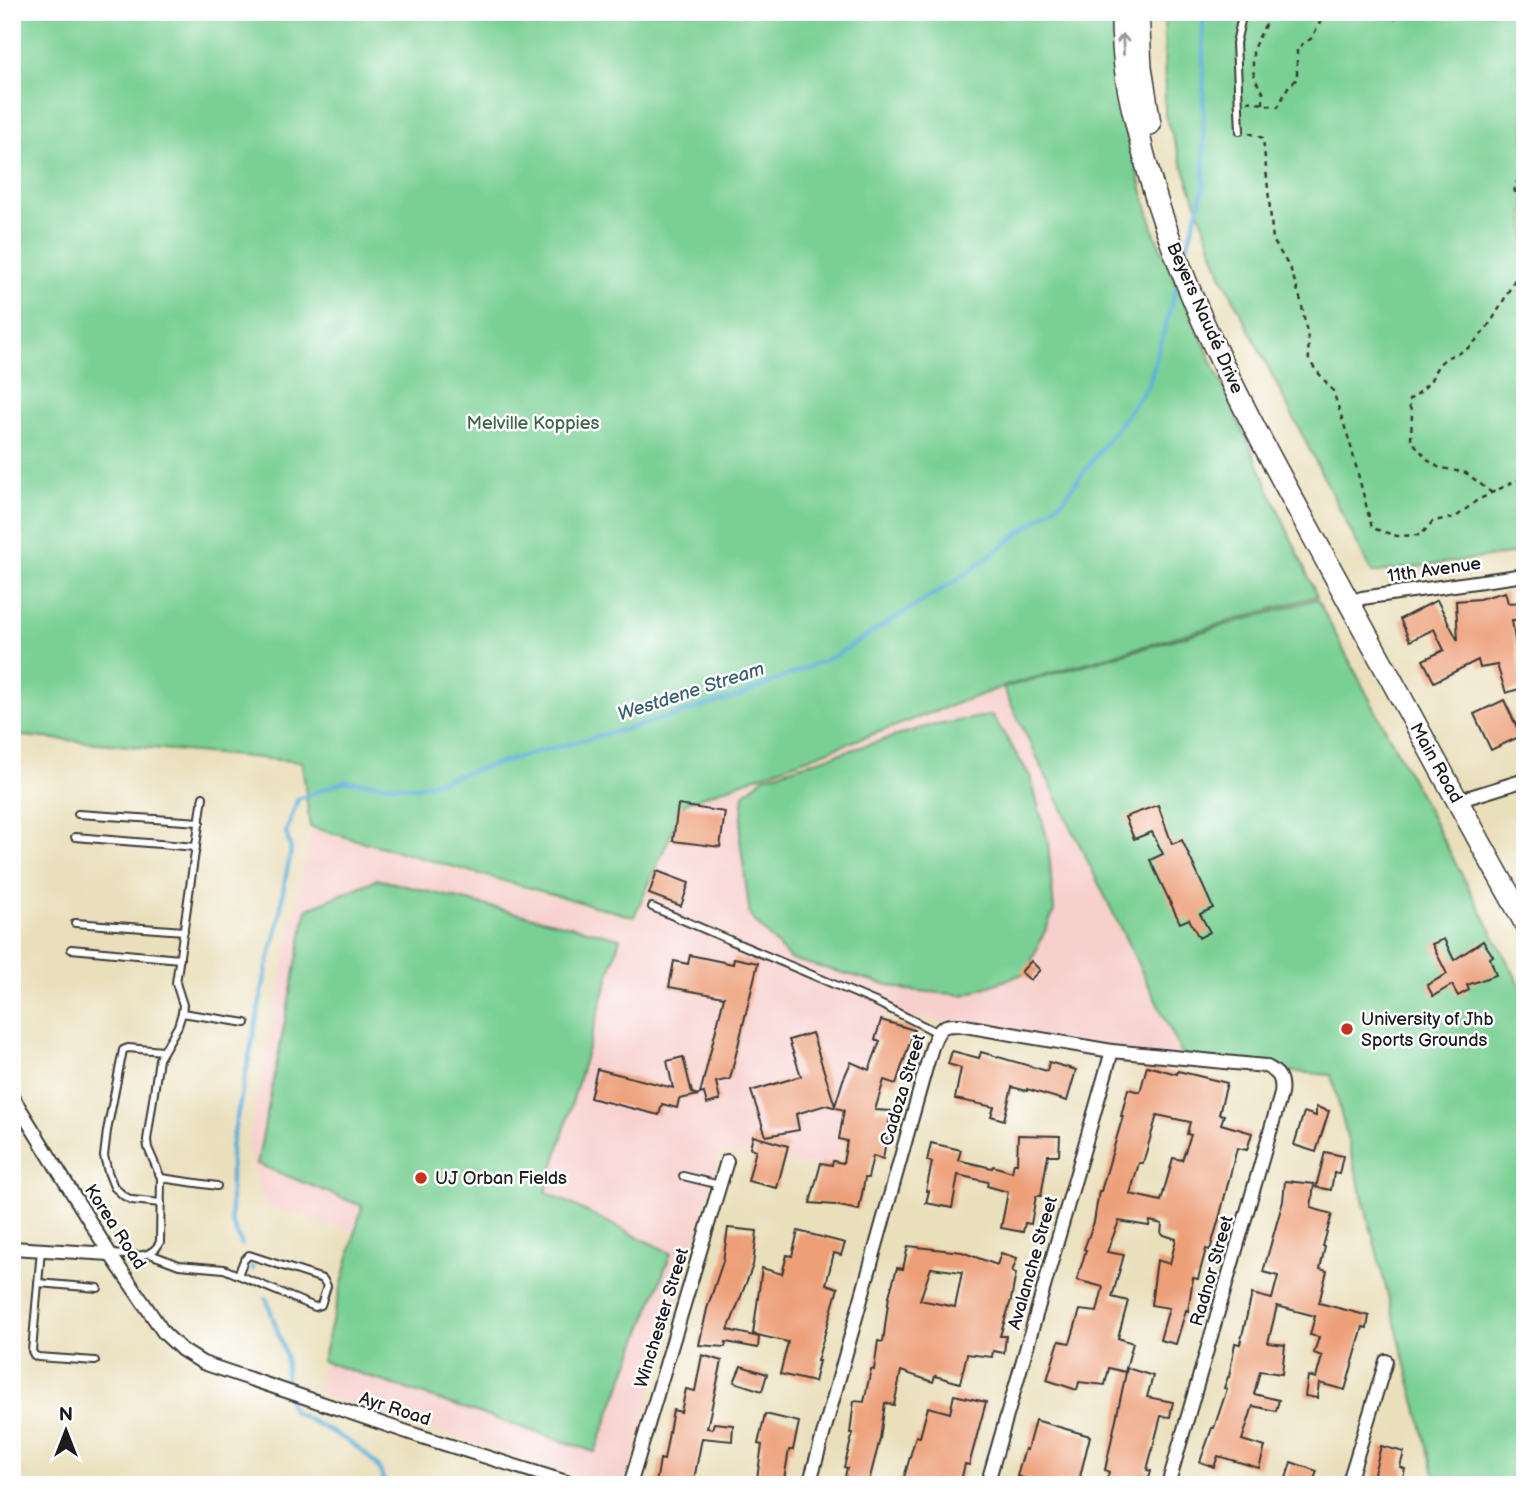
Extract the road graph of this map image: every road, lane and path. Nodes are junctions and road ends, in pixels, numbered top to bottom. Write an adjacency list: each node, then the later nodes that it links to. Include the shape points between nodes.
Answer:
1 (1122, 12): 17 (main road, Beyers Naudé Drive, one-way to 1, via 1232,383 1187,286 1155,197 1132,106)
2 (1138, 12): 17 (main road, Beyers Naudé Drive, via 1146,105 1187,256 1230,354)
3 (1243, 12): 8 (lane, via 1236,43)
4 (1269, 12): 9 (path, via 1253,49 1253,71)
5 (1325, 12): 9 (path, via 1312,38 1297,48 1297,79 1278,107)
6 (1384, 12): 7 (path, via 1395,19)
7 (1406, 12)
8 (1239, 99): 9 (path); 10 (lane)
9 (1263, 104)
10 (1240, 131): 15 (path, via 1264,138 1273,240 1292,270 1309,361 1333,391 1372,528 1397,536 1421,535 1433,521 1456,517)
11 (1525, 171): 12 (path, via 1514,185)
12 (1525, 203)
13 (1525, 263): 15 (path, via 1490,325 1462,353 1445,358 1408,404 1411,440 1429,461 1466,473)
14 (1525, 478): 15 (path)
15 (1492, 493)
16 (1525, 575): 17 (street, 11th Avenue)
17 (1355, 601): 20 (main road, Main Road)
18 (1525, 780): 20 (street)
19 (203, 797): 22 (lane)
20 (1462, 800): 25 (main road, Main Road); 28 (main road, Main Road)
21 (78, 814): 22 (lane)
22 (200, 822): 24 (lane)
23 (75, 838): 24 (lane)
24 (196, 847): 29 (lane)
25 (1525, 898)
26 (652, 907): 34 (lane, via 863,996)
27 (75, 923): 29 (lane)
28 (1525, 923)
29 (184, 931): 31 (lane)
30 (71, 949): 31 (lane)
31 (180, 959): 32 (lane, via 176,983)
32 (182, 1013): 33 (lane); 35 (lane)
33 (246, 1023)
34 (938, 1033): 36 (street, Cadoza Street, via 943,1026 958,1025); 57 (street, Cadoza Street)
35 (163, 1051): 41 (lane, via 146,1140); 44 (lane, via 123,1050 104,1156 114,1187 124,1196)
36 (1112, 1051): 37 (street, Cadoza Street); 58 (street, Avalanche Street)
37 (1272, 1069): 59 (street, Radnor Street, via 1281,1079 1281,1094)
38 (12, 1096): 47 (street, Korea Road)
39 (727, 1161): 42 (street, Winchester Street)
40 (683, 1176): 42 (lane)
41 (161, 1178): 43 (lane); 44 (lane)
42 (720, 1185): 56 (street, Winchester Street)
43 (217, 1186)
44 (161, 1203): 48 (lane, via 160,1242)
45 (12, 1248): 46 (street)
46 (41, 1250): 47 (street); 50 (lane)
47 (110, 1254): 48 (lane); 54 (street, Korea Road, via 164,1333)
48 (150, 1254): 49 (lane, via 179,1265 224,1269)
49 (238, 1275): 49 (lane, via 315,1307 321,1305 327,1286 323,1279 249,1255)
50 (38, 1283): 51 (lane); 53 (lane, via 34,1355)
51 (98, 1288)
52 (1385, 1361): 60 (street)
53 (95, 1362)
54 (203, 1363): 55 (street, Ayr Road)
55 (576, 1485)
56 (631, 1485)
57 (809, 1485)
58 (987, 1485)
59 (1168, 1485)
60 (1348, 1485)

